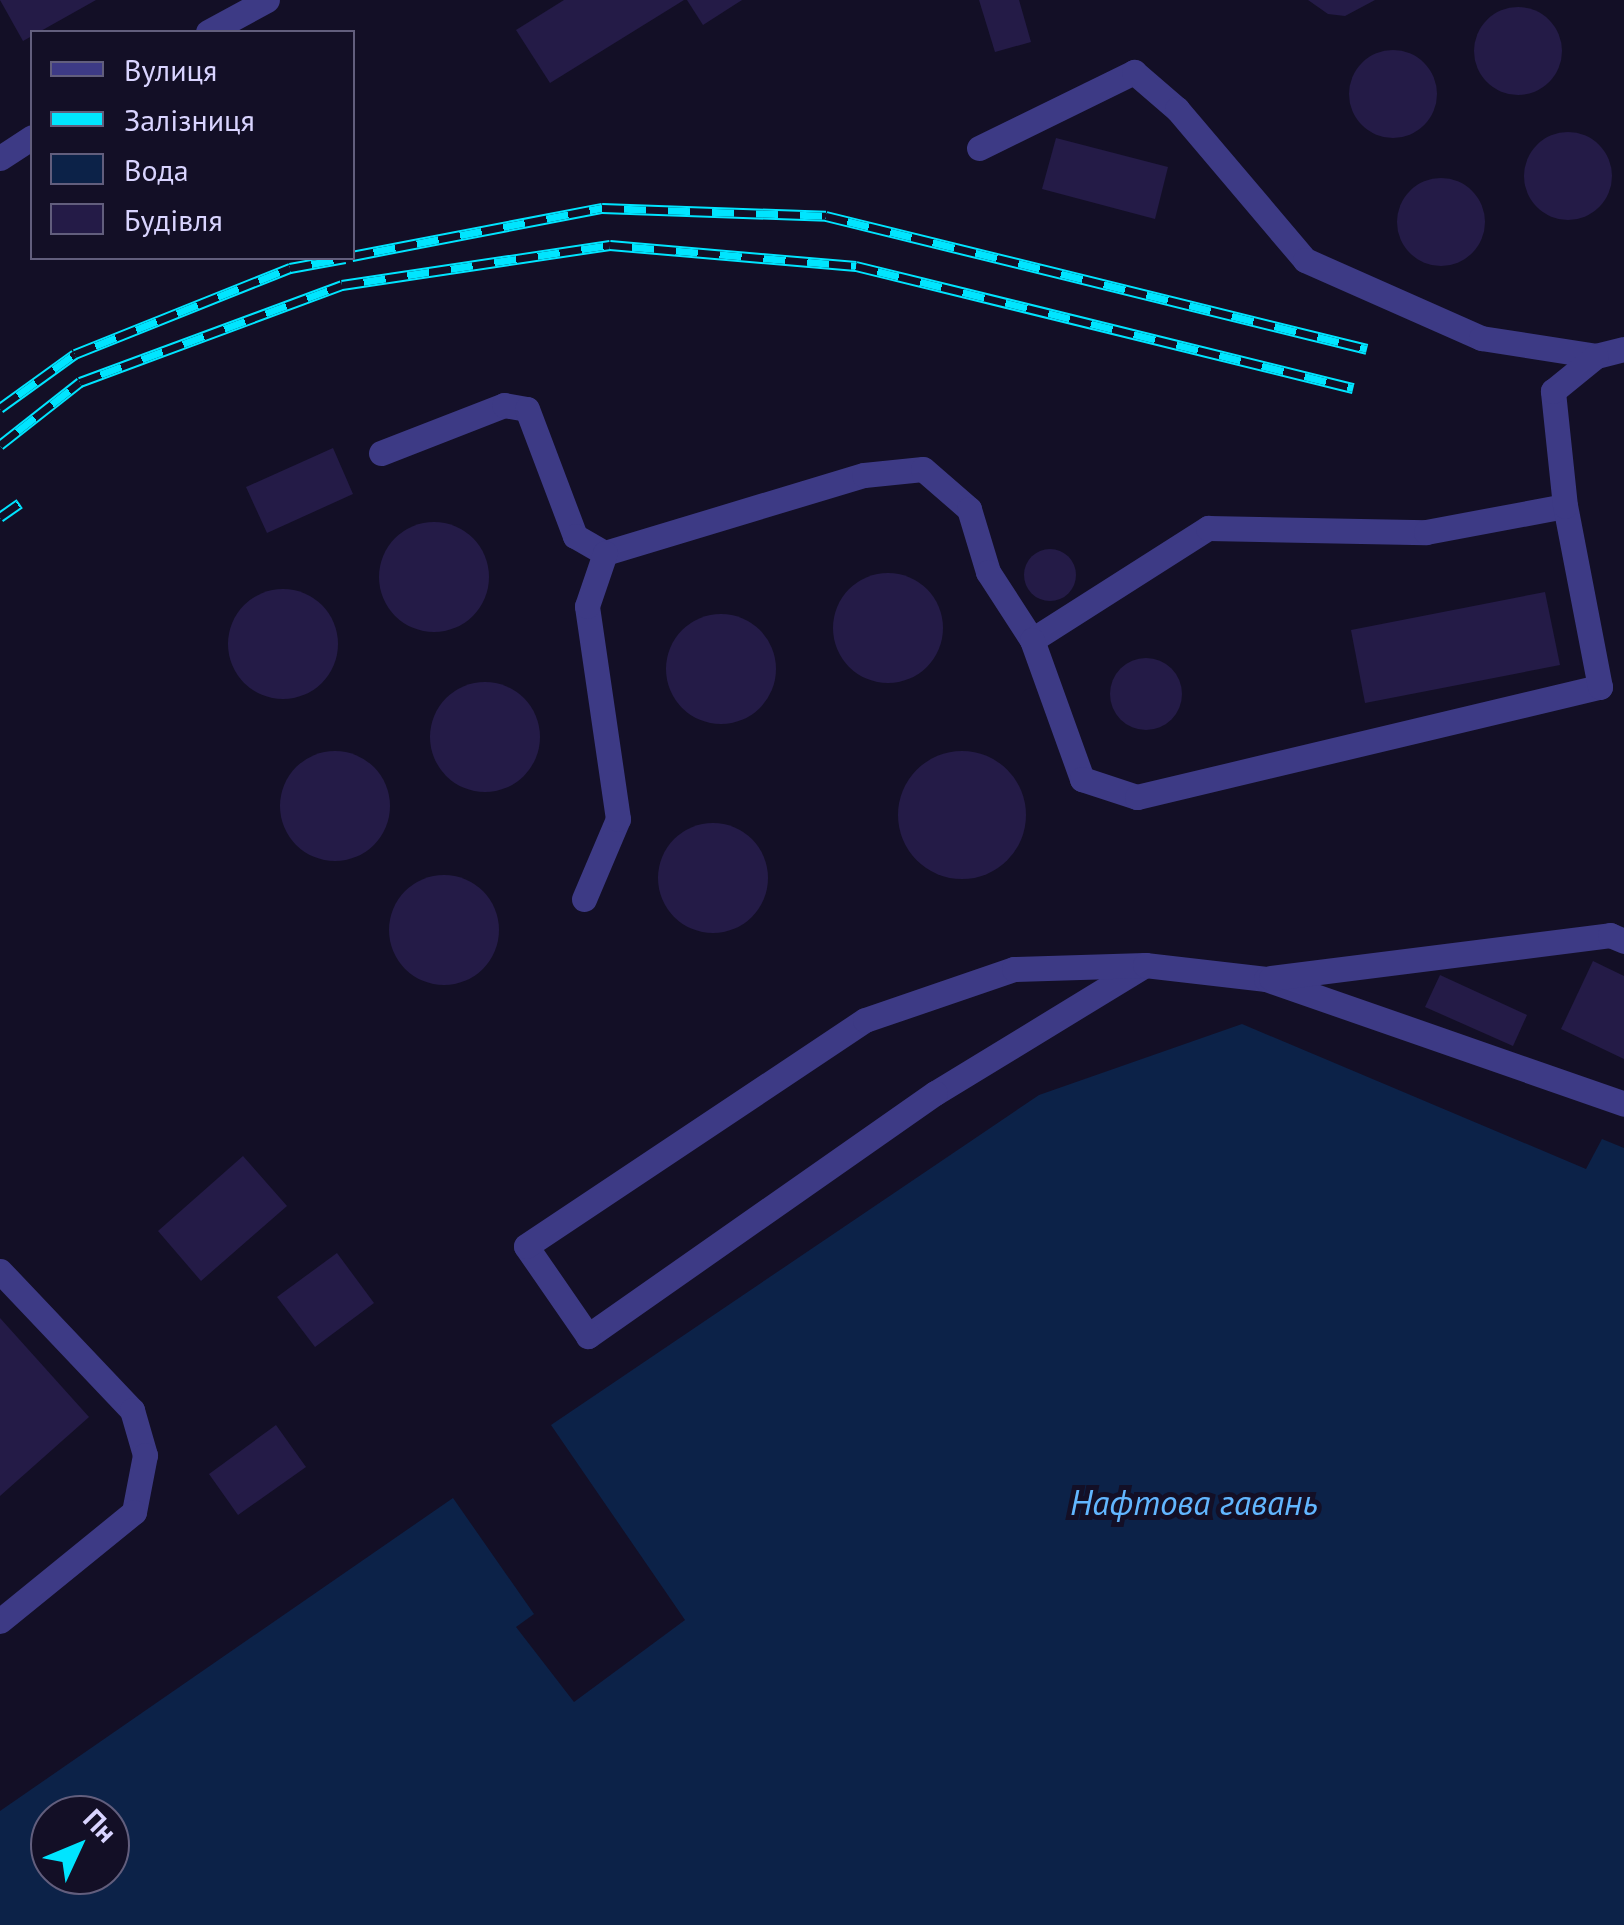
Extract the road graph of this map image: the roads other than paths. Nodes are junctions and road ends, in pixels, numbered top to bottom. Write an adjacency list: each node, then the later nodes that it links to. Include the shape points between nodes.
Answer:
1 (267, 0): 2 (lane)
2 (212, 30)
3 (30, 138): 5 (lane)
4 (978, 148): 7 (lane, via 1134,72 1177,109 1305,260 1481,338)
5 (0, 158)
6 (1624, 350): 7 (lane)
7 (1596, 356): 9 (lane, via 1553,391)
8 (381, 453): 10 (lane, via 504,405 526,408 574,536)
9 (1565, 506): 11 (lane, via 1426,532 1208,528 1066,625); 11 (lane, via 1600,687 1137,798 1082,778)
10 (605, 553): 11 (lane, via 864,475 923,469 969,509 988,572); 12 (lane, via 588,606 618,819)
11 (1032, 640)
12 (584, 900)
13 (1624, 941): 15 (lane, via 1610,935)
14 (1145, 965): 14 (lane, via 935,1094 588,1336 526,1246 865,1020 1014,969); 15 (lane)
15 (1266, 979): 16 (lane)
16 (1624, 1104)
17 (0, 1270): 18 (lane, via 132,1410 145,1455 134,1512)
18 (0, 1621)

